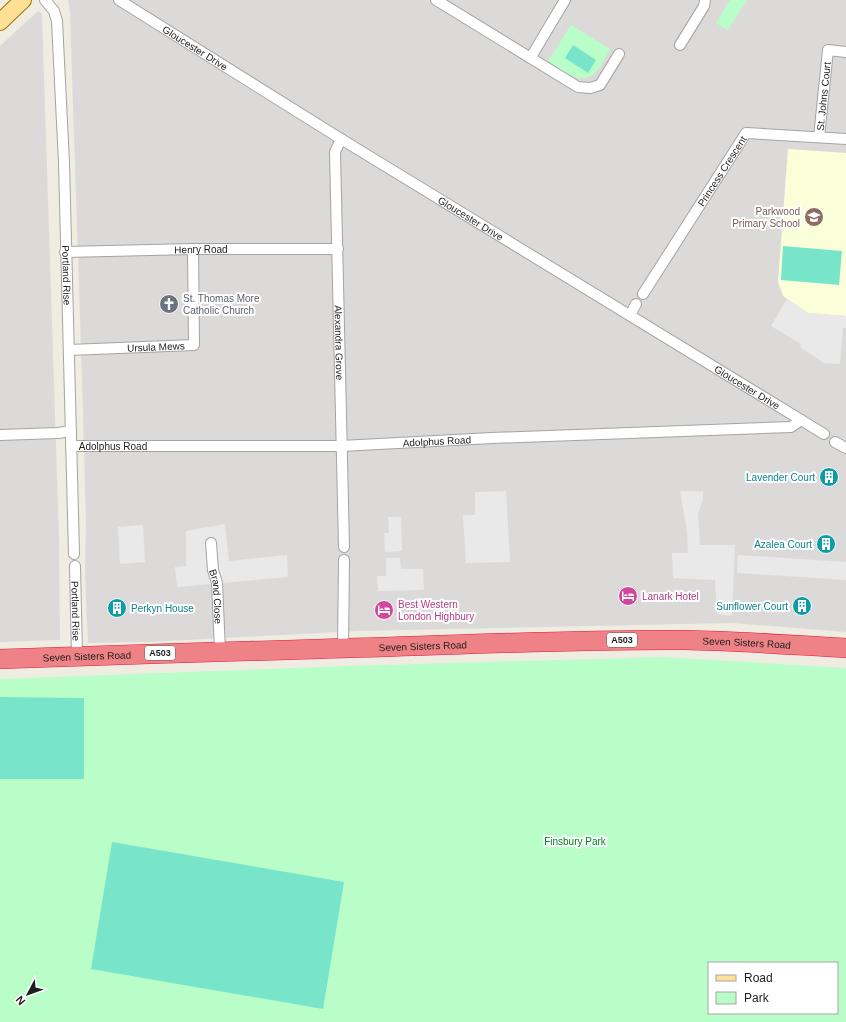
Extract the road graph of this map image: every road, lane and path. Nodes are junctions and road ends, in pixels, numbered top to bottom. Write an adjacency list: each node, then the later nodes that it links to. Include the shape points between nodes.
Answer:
1 (23, 0): 7 (main road)
2 (46, 0): 17 (street, Portland Rise, via 57,21 64,163)
3 (119, 0): 13 (street, Gloucester Drive)
4 (436, 0): 11 (street)
5 (565, 0): 11 (street)
6 (705, 0): 8 (street, via 704,6)
7 (0, 22)
8 (680, 45)
9 (846, 52): 12 (street, St. Johns Court, via 828,50)
10 (619, 54): 11 (street, via 600,85 590,88 578,87)
11 (531, 57)
12 (819, 137): 14 (street, Princess Crescent); 18 (street, Princess Crescent, via 746,133)
13 (341, 139): 16 (street, Alexandra Grove, via 335,152); 20 (street, Gloucester Drive)
14 (846, 139)
15 (194, 249): 16 (street, Henry Road); 17 (street, Henry Road); 21 (street, Ursula Mews, via 194,345)
16 (338, 249): 28 (street, Alexandra Grove)
17 (65, 252): 21 (street, Portland Rise)
18 (643, 294)
19 (636, 304): 20 (street)
20 (630, 315): 22 (street, Gloucester Drive)
21 (69, 350): 23 (street, Portland Rise)
22 (801, 420): 24 (street, Gloucester Drive); 28 (street, Adolphus Road, via 791,427)
23 (71, 431): 25 (street); 27 (street, Portland Rise)
24 (824, 434)
25 (0, 435)
26 (835, 442): 29 (street)
27 (71, 446): 28 (street, Adolphus Road); 32 (street, Portland Rise)
28 (341, 446): 31 (street, Alexandra Grove)
29 (846, 448)
30 (211, 543): 37 (street, Brand Close, via 213,570 217,583)
31 (344, 548)
32 (74, 554)
33 (344, 560): 35 (street)
34 (74, 566): 38 (street, Portland Rise)
35 (343, 648): 36 (highway, Seven Sisters Road / A503, via 632,640); 37 (highway, Seven Sisters Road / A503)
36 (846, 648)
37 (220, 651): 38 (highway, Seven Sisters Road / A503)
38 (77, 656): 39 (highway, Seven Sisters Road / A503)
39 (0, 659)

